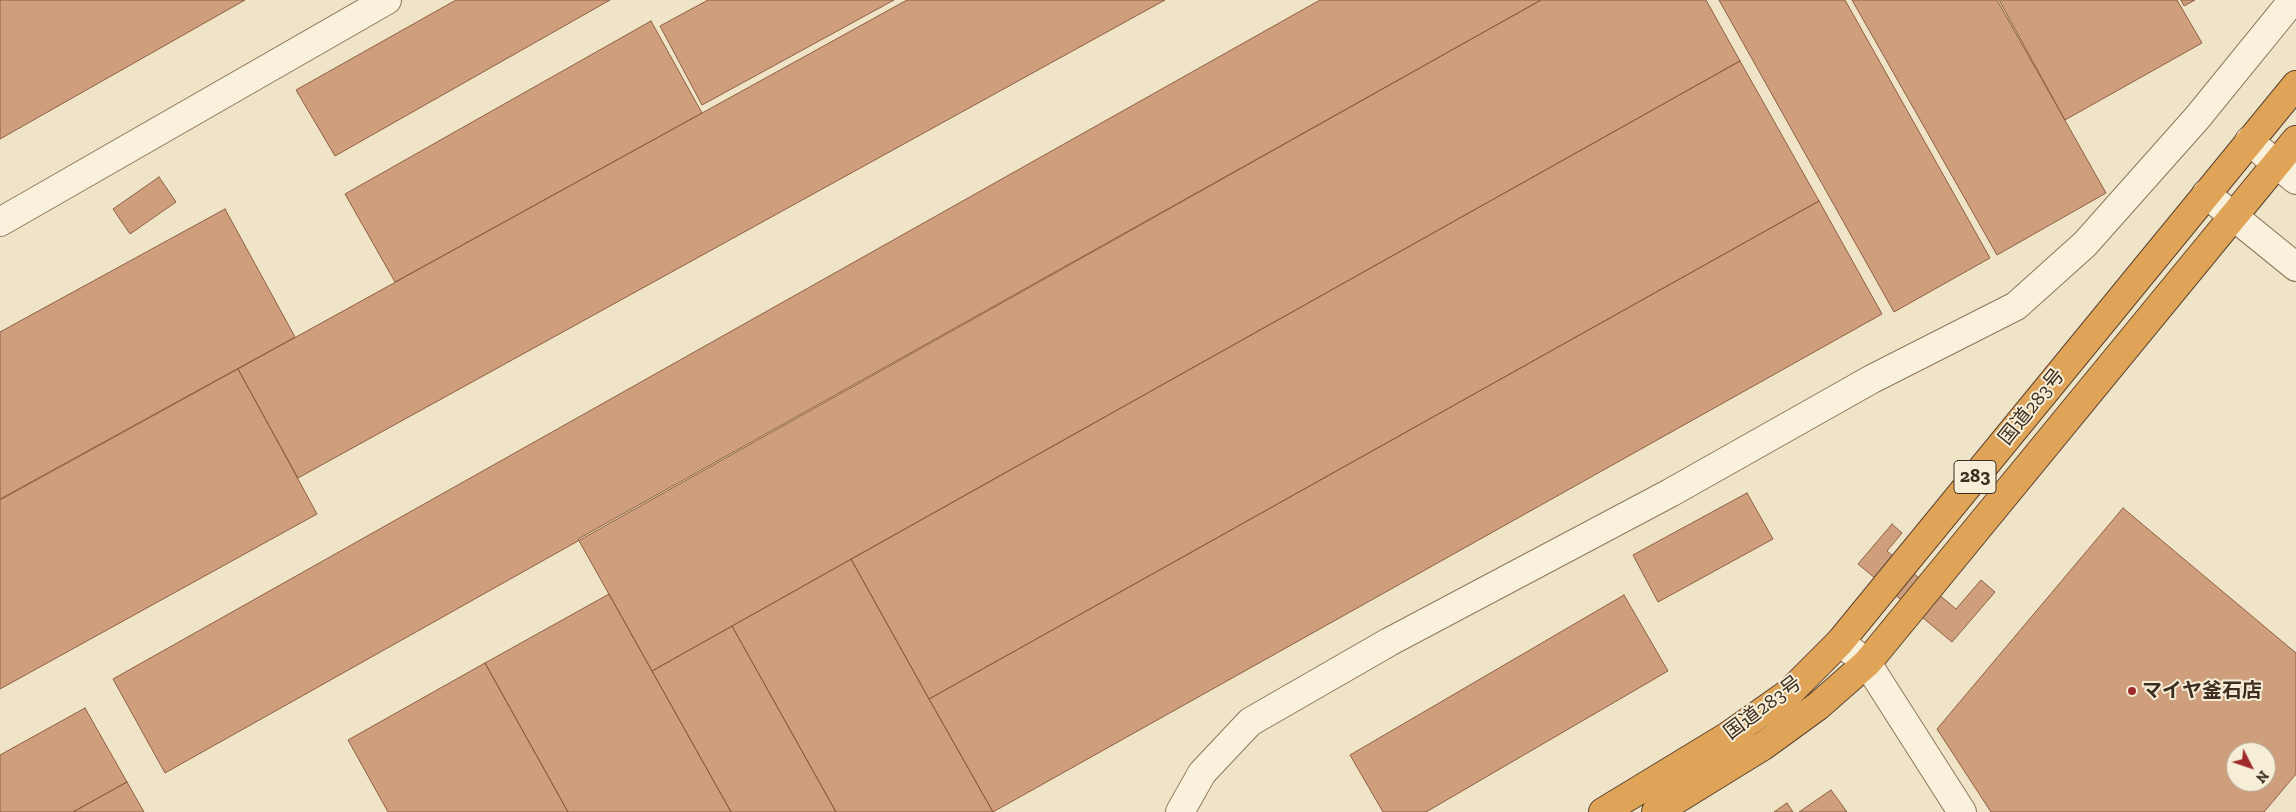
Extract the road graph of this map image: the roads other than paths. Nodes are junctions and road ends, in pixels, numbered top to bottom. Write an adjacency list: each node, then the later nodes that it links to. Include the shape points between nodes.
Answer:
1 (387, 0): 9 (street)
2 (2292, 0): 13 (street, via 2196,118 2085,244 2016,306 1872,379 1670,493 1389,642 1250,722 1202,773)
3 (2296, 84): 5 (highway, 国道283号 / 283)
4 (2296, 140): 6 (highway, 国道283号 / 283)
5 (2249, 141): 6 (street); 7 (highway, 国道283号 / 283)
6 (2286, 172): 8 (highway, 国道283号 / 283)
7 (2206, 194): 8 (street); 11 (highway, 国道283号 / 283)
8 (2233, 216): 10 (street); 12 (highway, 国道283号 / 283)
9 (0, 222)
10 (2296, 267)
11 (1840, 642): 12 (street); 14 (highway, 国道283号 / 283, via 1789,693 1728,736)
12 (1867, 663): 15 (highway, 国道283号 / 283, via 1818,706 1762,746); 16 (street)
13 (1180, 812)
14 (1603, 812)
15 (1656, 812)
16 (1962, 812)

